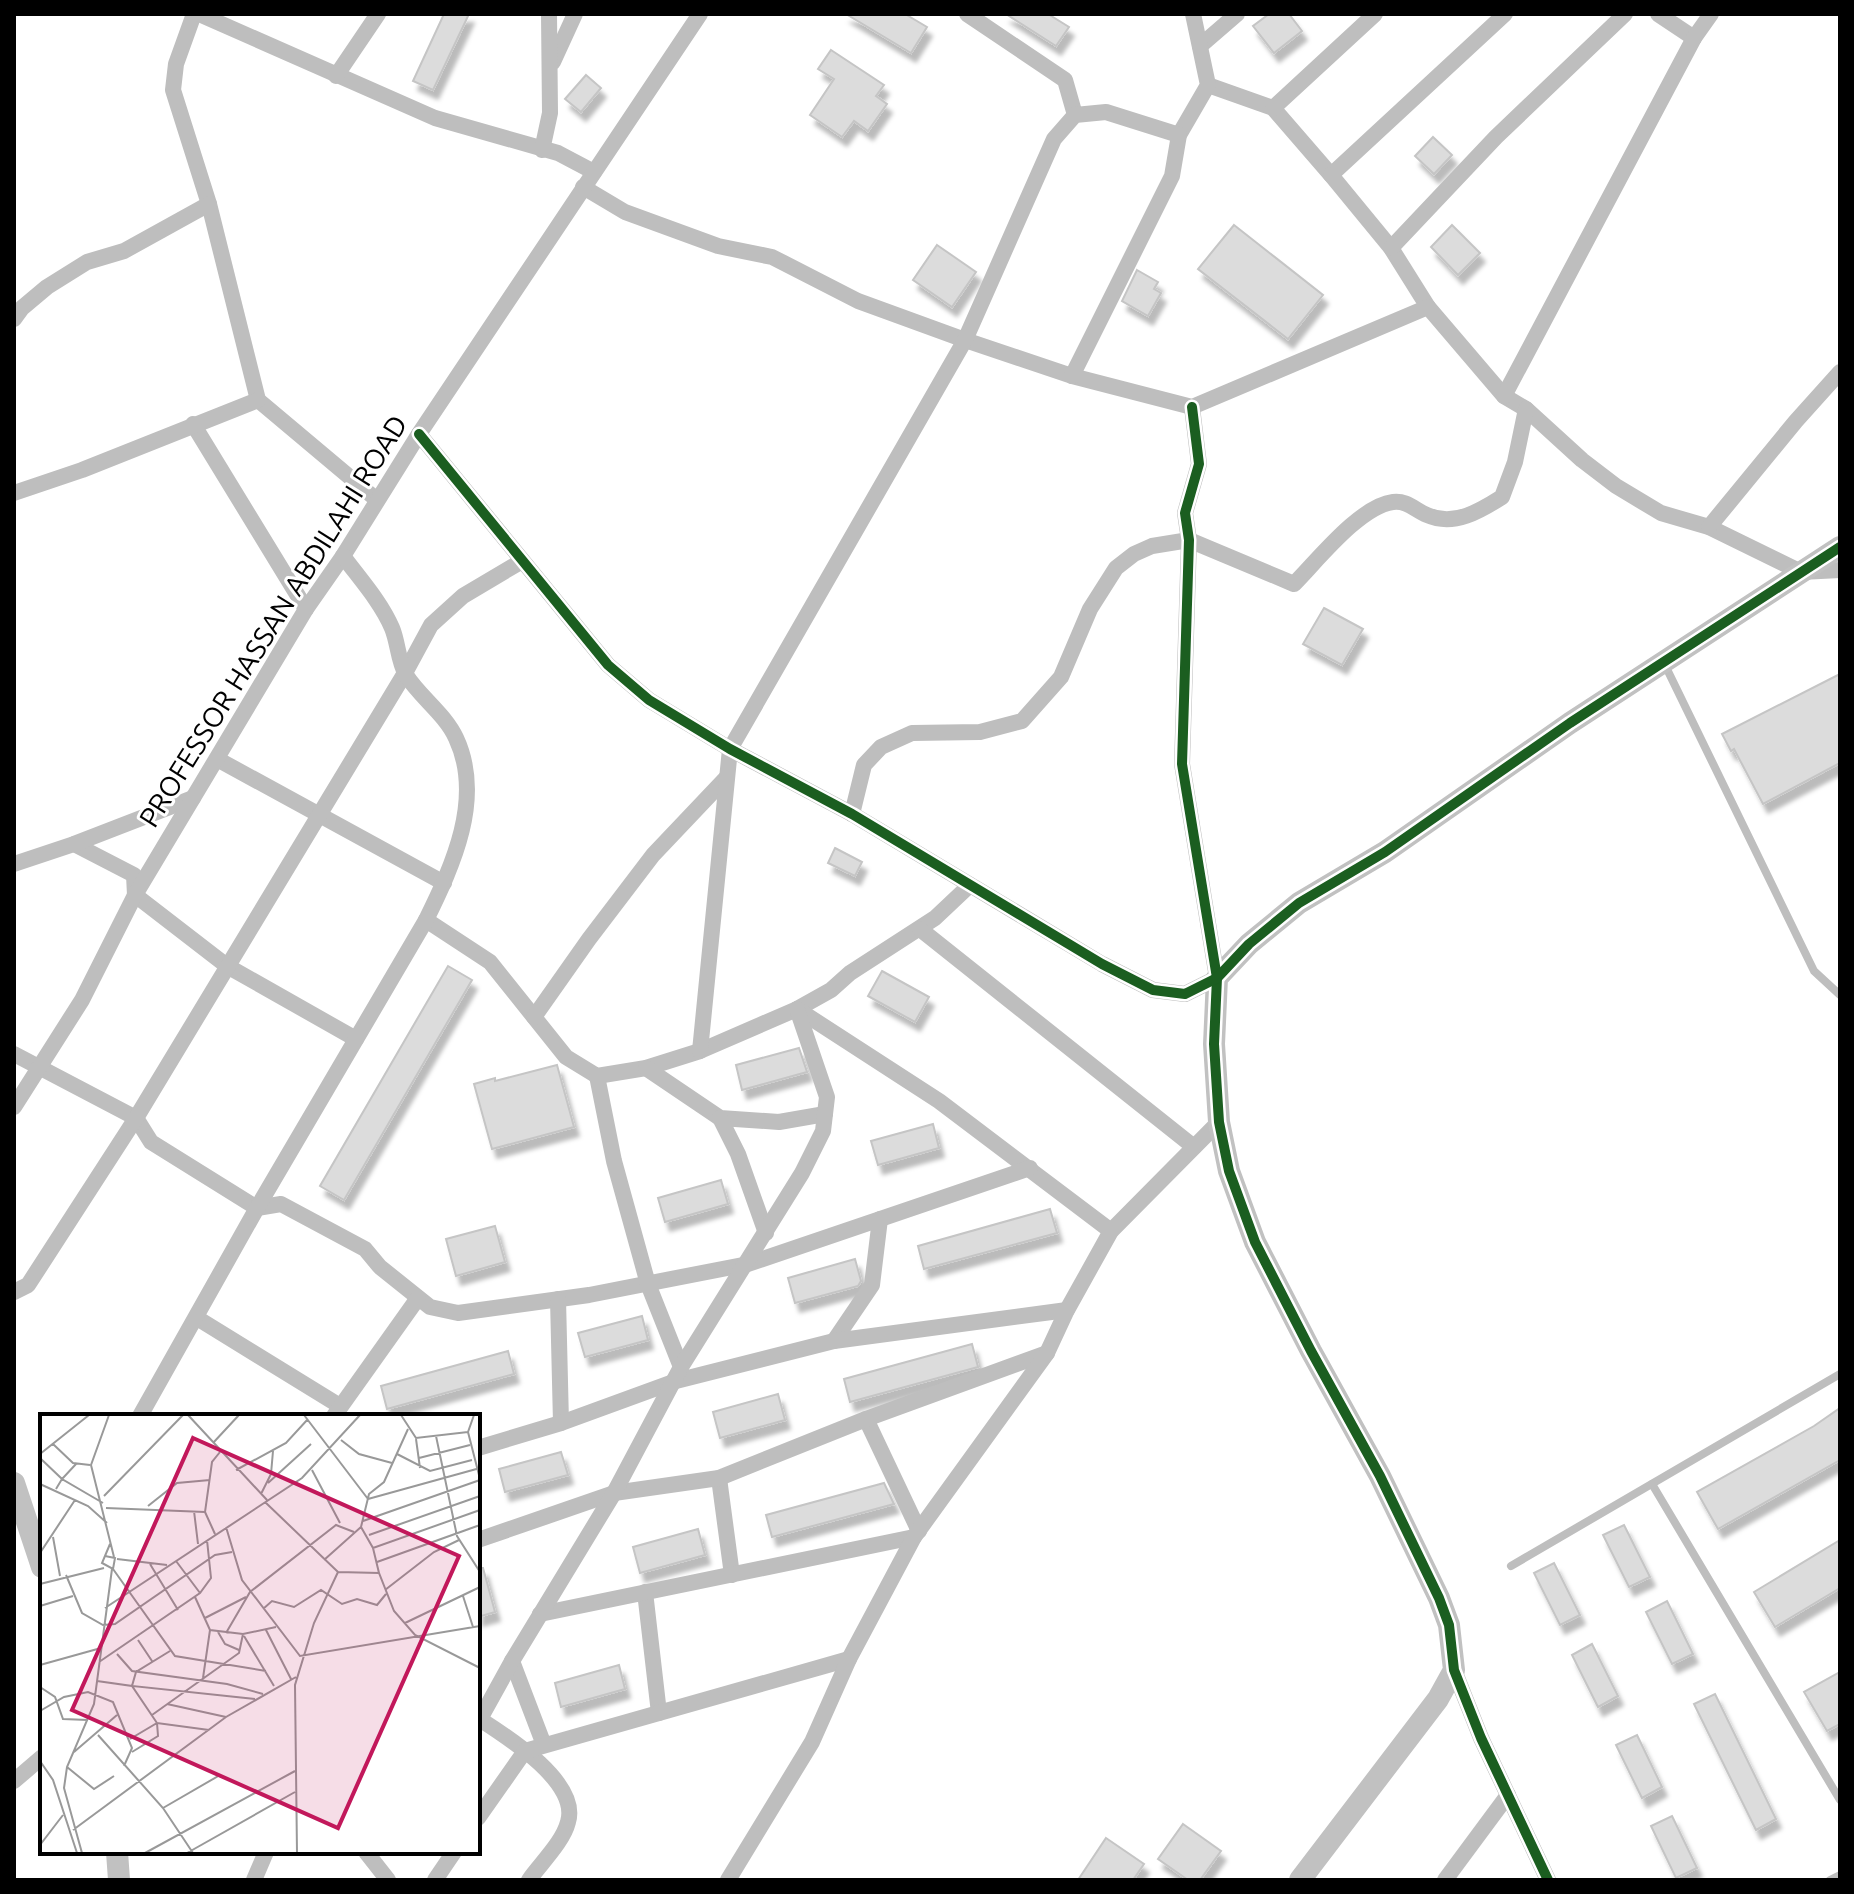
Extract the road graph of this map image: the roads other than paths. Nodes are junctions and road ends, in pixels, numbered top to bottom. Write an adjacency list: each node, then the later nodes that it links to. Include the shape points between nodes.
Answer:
1 (196, 14): 17 (street); 26 (street, via 176,64 173,90)
2 (378, 14): 17 (street)
3 (549, 14): 16 (street)
4 (575, 14): 16 (street)
5 (700, 14): 23 (street, PROFESSOR HASSAN ABDILAHI ROAD)
6 (967, 14): 20 (street, via 1065,80)
7 (1193, 14): 15 (street)
8 (1237, 14): 15 (street)
9 (1375, 14): 19 (street)
10 (1505, 14): 24 (street)
11 (1625, 14): 27 (street, via 1496,137)
12 (1658, 14): 14 (street)
13 (1711, 14): 14 (street)
14 (1694, 38): 33 (street)
15 (1200, 46): 18 (street)
16 (551, 67): 22 (street)
17 (336, 76): 22 (street, via 435,118)
18 (1208, 85): 19 (street); 21 (street)
19 (1273, 108): 24 (street)
20 (1075, 115): 21 (street, via 1106,112); 30 (street, via 1054,139)
21 (1179, 135): 32 (street, via 1172,176)
22 (542, 150): 23 (street)
23 (594, 172): 25 (street, PROFESSOR HASSAN ABDILAHI ROAD)
24 (1331, 175): 27 (street)
25 (583, 187): 30 (street, via 625,212 718,246 772,257 858,301); 38 (street, PROFESSOR HASSAN ABDILAHI ROAD)
26 (209, 204): 29 (street, via 124,251 87,262 47,287); 34 (street)
27 (1391, 248): 28 (street)
28 (1428, 307): 33 (street); 35 (street)
29 (14, 319)
30 (965, 340): 32 (street); 51 (street)
31 (1840, 372): 41 (street)
32 (1072, 376): 35 (street)
33 (1504, 396): 36 (street)
34 (258, 400): 37 (street); 40 (street)
35 (1192, 407): 42 (street, via 1199,464 1185,513)
36 (1526, 409): 41 (street, via 1616,486 1661,513); 42 (street, via 1502,497 1459,519 1427,516 1415,506 1394,501 1367,512 1294,584)
37 (193, 424): 39 (street); 48 (street)
38 (419, 434): 40 (street, PROFESSOR HASSAN ABDILAHI ROAD); 45 (street)
39 (14, 493)
40 (377, 500): 44 (street, PROFESSOR HASSAN ABDILAHI ROAD)
41 (1709, 527): 47 (street)
42 (1189, 540): 55 (street, via 1152,546 1116,568 1090,609 1061,677 1022,721 980,732 912,733 881,747 864,765); 65 (street, via 1182,764)
43 (1840, 547): 47 (street)
44 (343, 556): 48 (street, PROFESSOR HASSAN ABDILAHI ROAD); 50 (street, via 391,626)
45 (522, 561): 50 (street, via 463,596 431,625); 51 (street, via 608,665 649,700)
46 (1840, 570): 47 (street)
47 (1801, 572): 49 (street)
48 (306, 609): 52 (street, PROFESSOR HASSAN ABDILAHI ROAD)
49 (1664, 662): 65 (street, via 1385,852 1299,903); 66 (lane, via 1814,971)
50 (405, 673): 56 (street); 59 (street, via 455,735 467,770 468,800)
51 (730, 749): 53 (street); 55 (street)
52 (217, 759): 54 (street, PROFESSOR HASSAN ABDILAHI ROAD); 56 (street)
53 (727, 777): 68 (street, via 653,855); 70 (street)
54 (193, 798): 57 (street); 61 (street, PROFESSOR HASSAN ABDILAHI ROAD)
55 (852, 814): 60 (street)
56 (319, 816): 59 (street); 64 (street)
57 (74, 844): 58 (street); 61 (street, via 134,875)
58 (14, 864)
59 (444, 883): 62 (street)
60 (970, 885): 63 (street); 65 (street, via 1153,990 1185,994)
61 (135, 895): 64 (street); 73 (street, PROFESSOR HASSAN ABDILAHI ROAD, via 82,1000)
62 (426, 920): 68 (street, via 490,962); 69 (street)
63 (920, 929): 67 (street); 80 (street)
64 (227, 966): 69 (street); 77 (street)
65 (1217, 978): 79 (street)
66 (1840, 995)
67 (797, 1009): 70 (street); 76 (street, via 827,1097); 81 (street, via 939,1101)
68 (534, 1017): 74 (street, via 566,1057)
69 (356, 1039): 82 (street)
70 (700, 1051): 72 (street)
71 (14, 1054): 73 (street)
72 (646, 1068): 74 (street); 78 (street)
73 (39, 1069): 75 (street, PROFESSOR HASSAN ABDILAHI ROAD); 77 (street)
74 (597, 1076): 87 (street)
75 (14, 1107)
76 (825, 1114): 78 (street, via 779,1122); 85 (street, via 823,1131)
77 (136, 1118): 82 (street, via 151,1142); 88 (street, via 28,1285)
78 (720, 1118): 85 (street)
79 (1219, 1122): 80 (street); 115 (street, via 1229,1171 1255,1242 1439,1598 1449,1625)
80 (1194, 1147): 84 (street)
81 (1030, 1168): 83 (street); 84 (street)
82 (257, 1208): 89 (street, via 281,1204 365,1249); 92 (street)
83 (880, 1219): 86 (street); 93 (street, via 872,1285)
84 (1111, 1231): 91 (street)
85 (766, 1233): 86 (street)
86 (748, 1264): 87 (street); 95 (street)
87 (648, 1284): 90 (street); 95 (street)
88 (14, 1292)
89 (418, 1298): 90 (street, via 430,1307 458,1313); 97 (street)
90 (558, 1299): 100 (street)
91 (1067, 1310): 93 (street); 94 (street)
92 (197, 1318): 97 (street); 98 (street)
93 (834, 1341): 95 (street)
94 (1047, 1353): 99 (street); 106 (street)
95 (678, 1374): 100 (street); 105 (street)
96 (1840, 1374): 104 (lane)
97 (337, 1411)
98 (141, 1414)
99 (866, 1419): 102 (street); 106 (street)
100 (561, 1423): 101 (street)
101 (480, 1447)
102 (719, 1478): 105 (street); 110 (street)
103 (14, 1483): 108 (street)
104 (1652, 1484): 109 (lane); 124 (lane)
105 (614, 1493): 107 (street); 112 (street)
106 (917, 1534): 110 (street); 113 (street)
107 (480, 1539)
108 (38, 1542)
109 (1511, 1566)
110 (732, 1575): 111 (street)
111 (645, 1592): 112 (street); 116 (street)
112 (540, 1614): 114 (street)
113 (849, 1659): 116 (street); 136 (street, via 812,1742)
114 (512, 1661): 117 (street); 119 (street)
115 (1454, 1670): 123 (street); 137 (street, via 1438,1699)
116 (659, 1713): 119 (street)
117 (480, 1716)
118 (480, 1719): 120 (street)
119 (544, 1745): 120 (street)
120 (525, 1751): 125 (street); 135 (street, via 554,1776 569,1804 569,1822)
121 (40, 1759): 122 (street)
122 (14, 1781)
123 (1508, 1795): 138 (street); 139 (street)
124 (1840, 1800)
125 (480, 1815)
126 (117, 1854): 131 (street)
127 (265, 1854): 132 (street)
128 (368, 1854): 133 (street)
129 (453, 1854): 134 (street)
130 (1840, 1875): 140 (lane)
131 (119, 1880)
132 (254, 1880)
133 (388, 1880)
134 (435, 1880)
135 (529, 1880)
136 (728, 1880)
137 (1300, 1880)
138 (1445, 1880)
139 (1548, 1880)
140 (1830, 1880)

